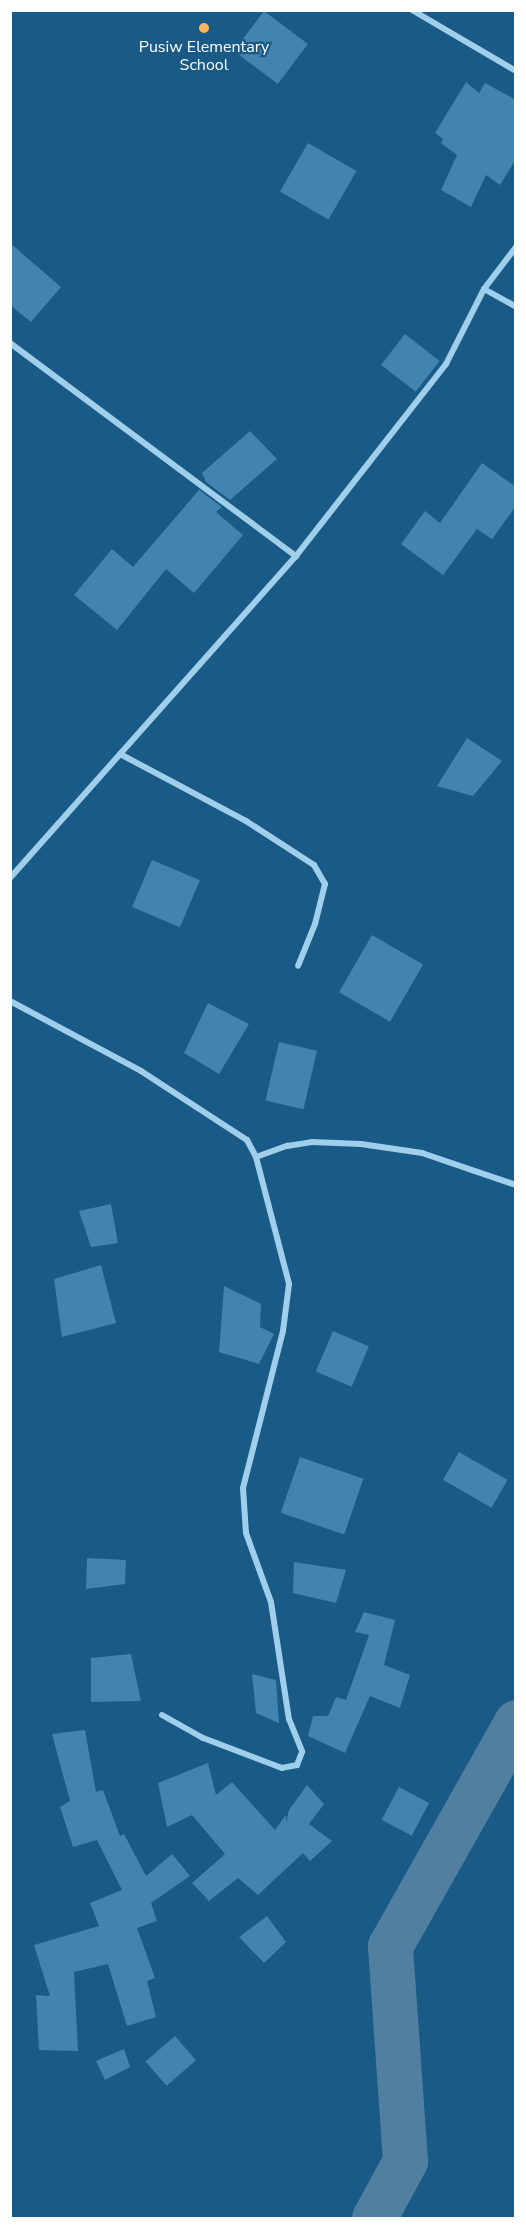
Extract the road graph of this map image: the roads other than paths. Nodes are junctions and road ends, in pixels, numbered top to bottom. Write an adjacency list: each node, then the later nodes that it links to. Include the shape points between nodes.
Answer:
1 (412, 10): 2 (street)
2 (516, 71)
3 (516, 247): 4 (street)
4 (484, 290): 5 (street); 7 (street, via 446,364)
5 (516, 307)
6 (10, 343): 7 (street)
7 (296, 556): 8 (street)
8 (120, 754): 9 (street); 10 (street, via 246,820 314,865 325,884 315,924)
9 (10, 878)
10 (298, 966)
11 (10, 1001): 12 (street, via 141,1071 241,1135)
12 (256, 1157): 13 (street, via 312,1142 361,1144 422,1153); 14 (street, via 290,1284 283,1331 243,1488 246,1533 271,1602 289,1719 302,1752 297,1765 282,1768 203,1738)
13 (516, 1185)
14 (162, 1716)

